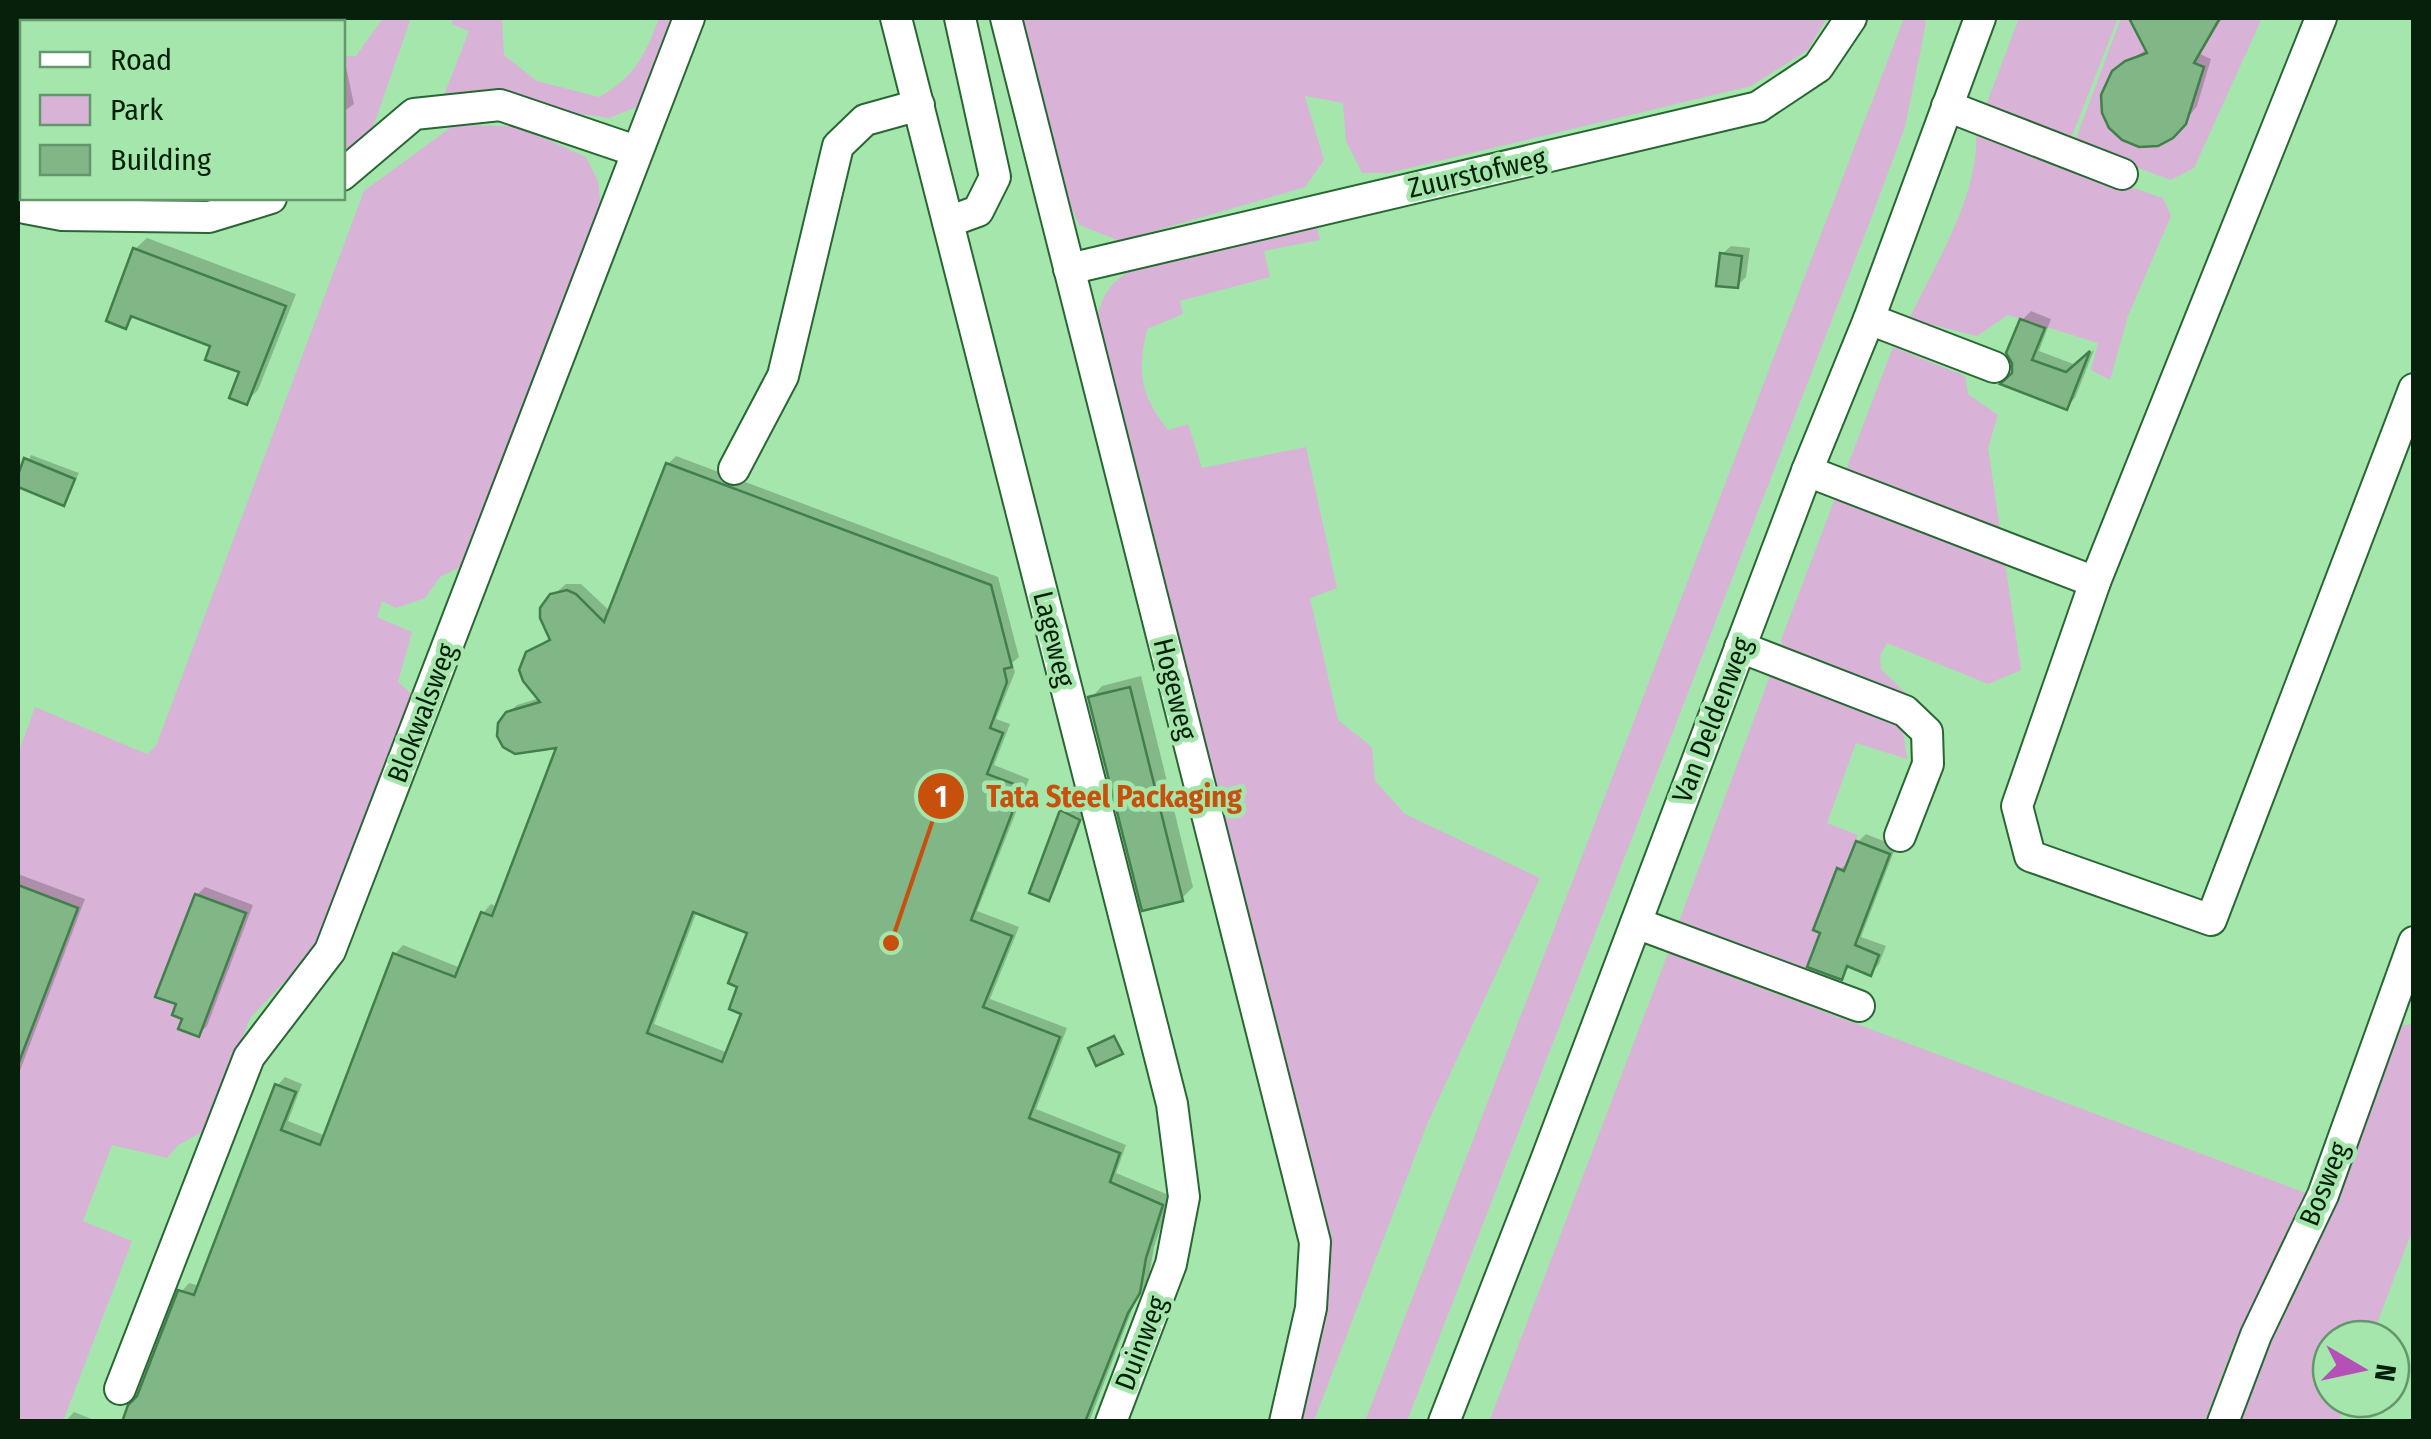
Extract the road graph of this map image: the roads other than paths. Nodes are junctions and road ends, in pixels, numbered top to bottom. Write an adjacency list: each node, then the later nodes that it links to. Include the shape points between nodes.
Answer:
1 (689, 18): 10 (lane, Blokwalsweg)
2 (896, 18): 8 (lane, Lageweg)
3 (960, 18): 15 (lane, via 995,177 978,211)
4 (1006, 18): 16 (lane, Hogeweg)
5 (1850, 18): 16 (lane, Zuurstofweg, via 1818,67 1758,106)
6 (1980, 18): 9 (lane, Van Deldenweg)
7 (2321, 18): 22 (lane)
8 (919, 105): 15 (lane, Lageweg); 20 (lane, via 864,120 838,146 783,376)
9 (1947, 106): 12 (lane); 17 (lane, Van Deldenweg)
10 (636, 151): 11 (lane, via 500,105 414,114); 29 (lane, Blokwalsweg, via 330,951 249,1057)
11 (345, 172)
12 (2122, 174)
13 (263, 200): 14 (lane, via 208,217)
14 (23, 211)
15 (948, 222): 28 (lane, Lageweg, via 1172,1104 1184,1198)
16 (1068, 270): 31 (lane, Hogeweg, via 1315,1242 1311,1308)
17 (1869, 319): 18 (lane); 21 (lane, Van Deldenweg)
18 (1994, 367)
19 (2414, 389): 22 (lane, via 2210,920 2030,856 2018,806)
20 (734, 469)
21 (1807, 471): 22 (lane); 23 (lane, Van Deldenweg)
22 (2095, 582)
23 (1740, 647): 24 (lane, via 1905,711 1927,732 1928,764); 25 (lane, Van Deldenweg)
24 (1900, 836)
25 (1636, 922): 27 (lane); 32 (lane, Van Deldenweg)
26 (2414, 942): 33 (lane, Bosweg, via 2323,1195)
27 (1858, 1006)
28 (1171, 1264): 30 (lane, Duinweg)
29 (120, 1389)
30 (1111, 1422)
31 (1285, 1422)
32 (1444, 1422)
33 (2223, 1422)

